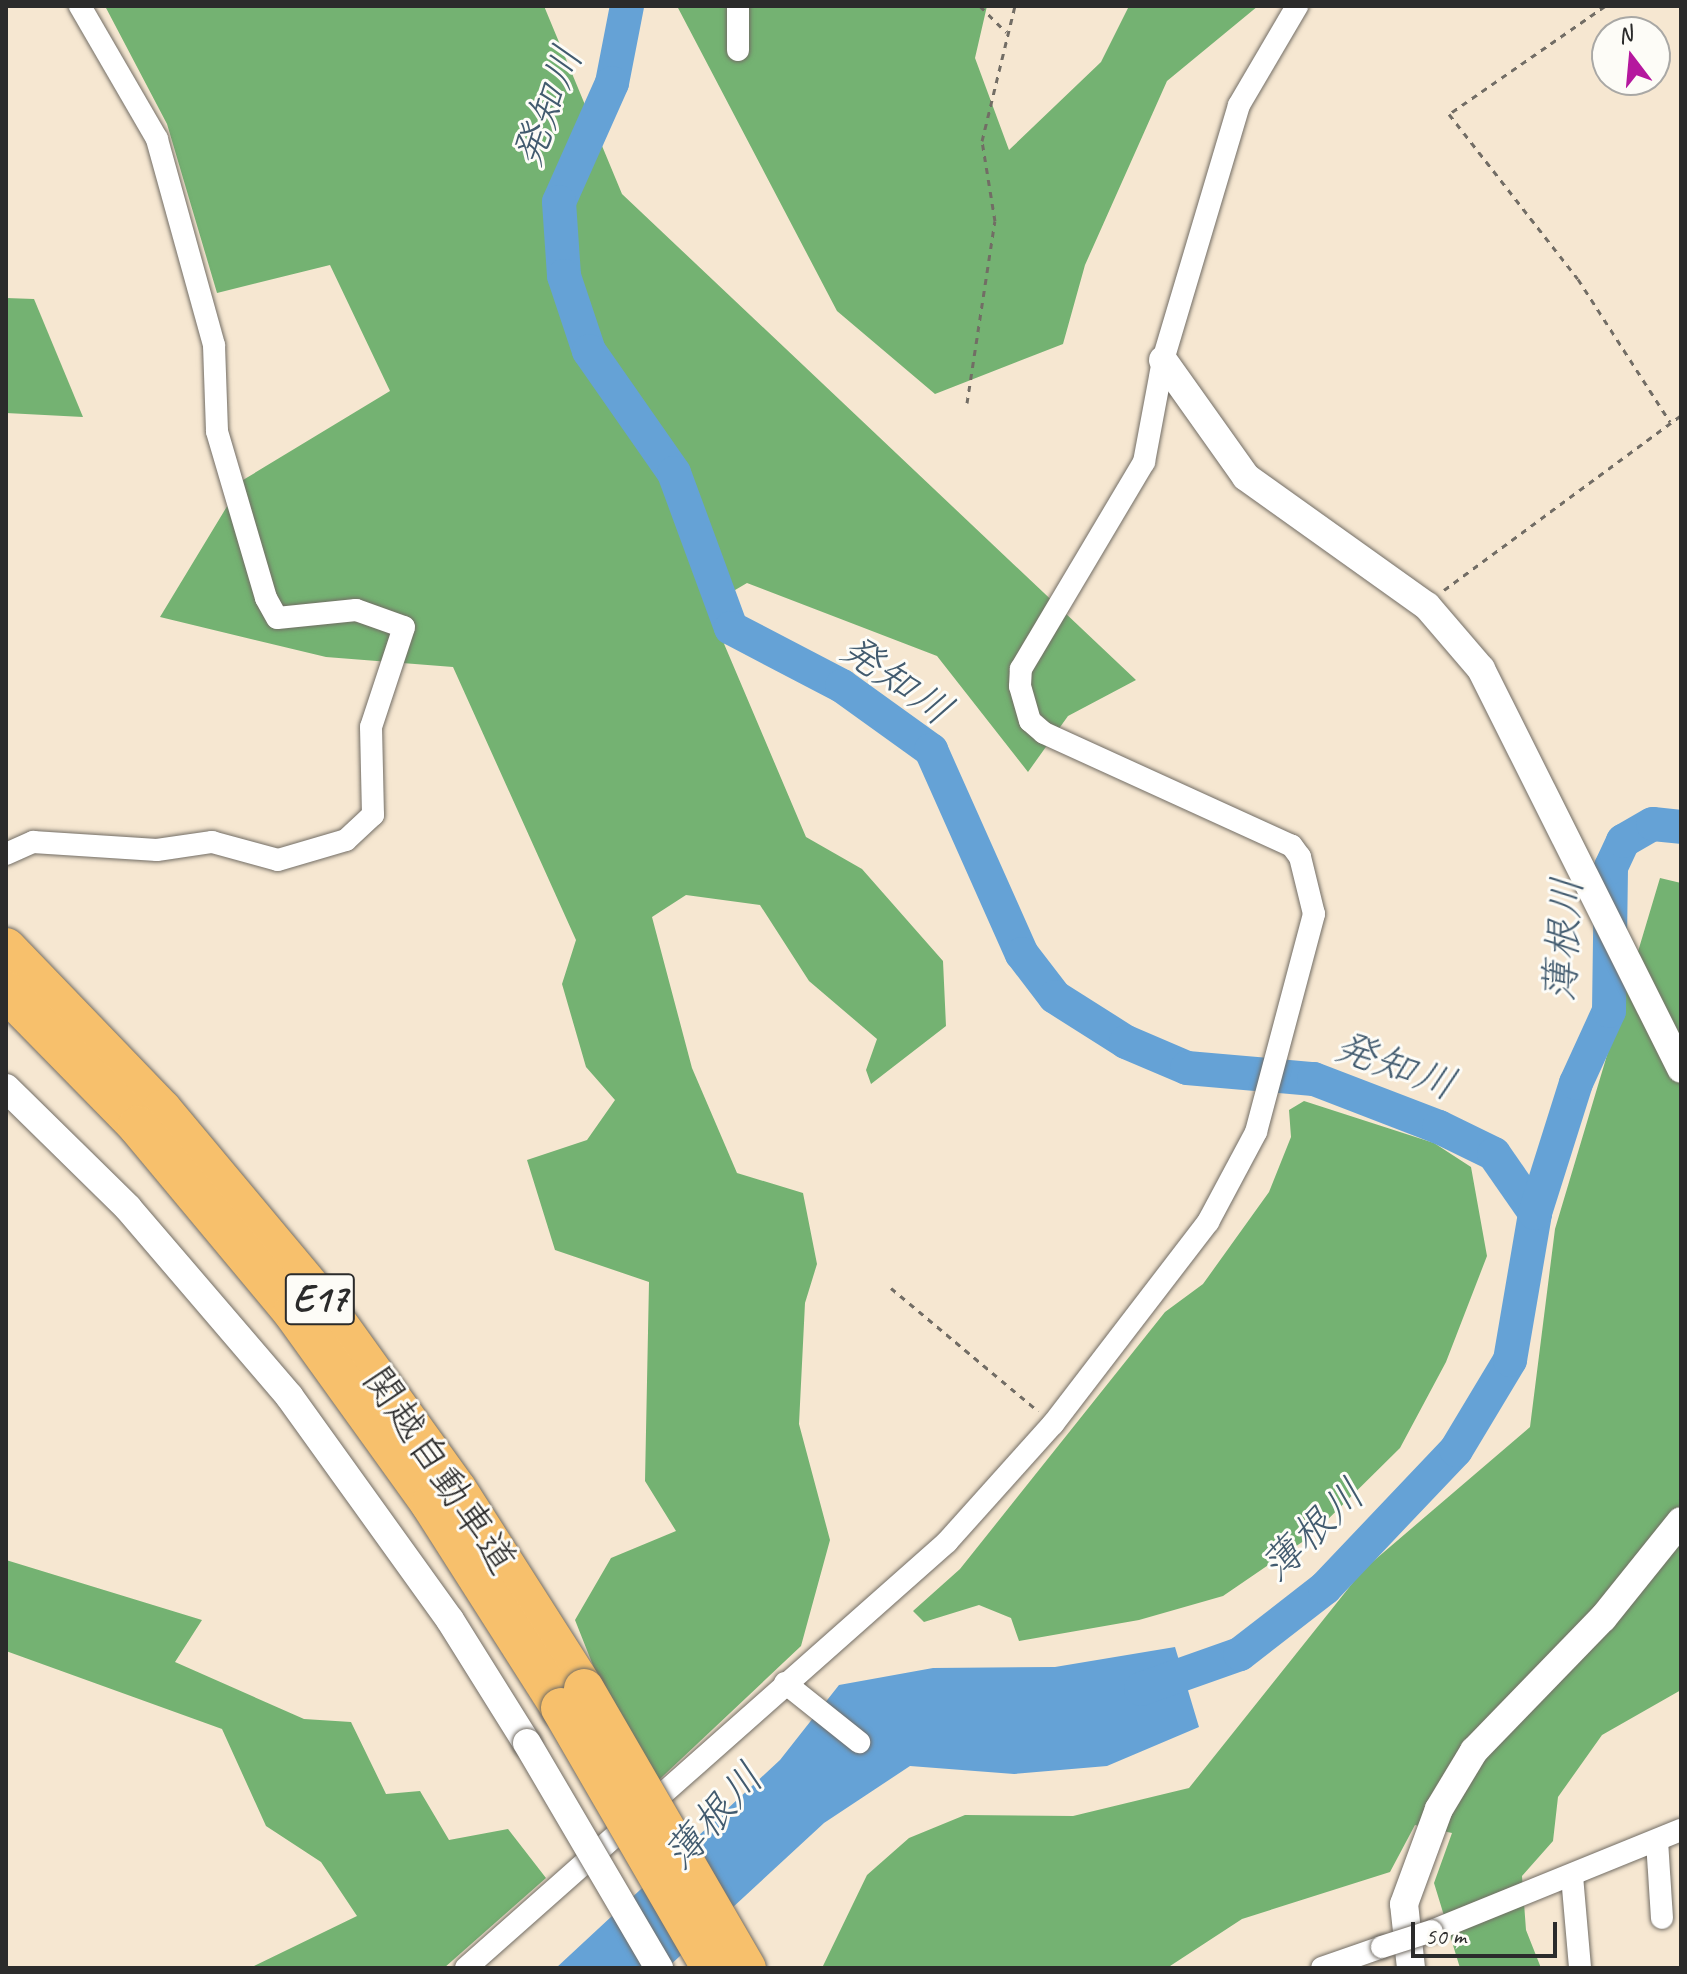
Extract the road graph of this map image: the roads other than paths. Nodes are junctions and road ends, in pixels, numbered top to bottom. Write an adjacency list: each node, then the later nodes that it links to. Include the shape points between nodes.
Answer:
1 (80, 6): 6 (street, via 157,139 214,345 217,431 266,598 277,618 356,610 404,627 371,727 373,815 346,840 278,860 212,842 157,850 33,842)
2 (738, 6): 4 (street)
3 (1297, 6): 5 (street, via 1239,105)
4 (738, 50)
5 (1163, 360): 9 (street, via 1246,477 1427,606 1501,702 1545,801); 12 (street, via 1144,462 1021,669 1020,686 1030,721 1044,733 1292,846 1300,857 1314,914 1283,1039 1256,1132 1208,1222 1053,1424 947,1542)
6 (6, 854)
7 (6, 948): 13 (highway, 関越自動車道 / E17, via 162,1110 319,1298 457,1490)
8 (6, 991): 13 (highway, 関越自動車道 / E17, via 138,1126 293,1312)
9 (1681, 1069)
10 (6, 1088): 21 (street, bridge, via 128,1208 289,1396 450,1620)
11 (1681, 1521): 25 (street, via 1603,1618 1474,1751 1446,1797 1404,1904)
12 (785, 1683): 14 (street); 20 (street)
13 (572, 1698): 22 (highway, 関越自動車道 / E17, bridge); 23 (highway, 関越自動車道 / E17, bridge)
14 (859, 1742)
15 (1681, 1830): 16 (street)
16 (1657, 1841): 17 (street); 18 (street)
17 (1572, 1876): 19 (street, bridge); 26 (street)
18 (1662, 1918)
19 (1377, 1955): 24 (street)
20 (466, 1968)
21 (659, 1968)
22 (712, 1968)
23 (746, 1968)
24 (1322, 1968)
25 (1411, 1968)
26 (1580, 1968)

